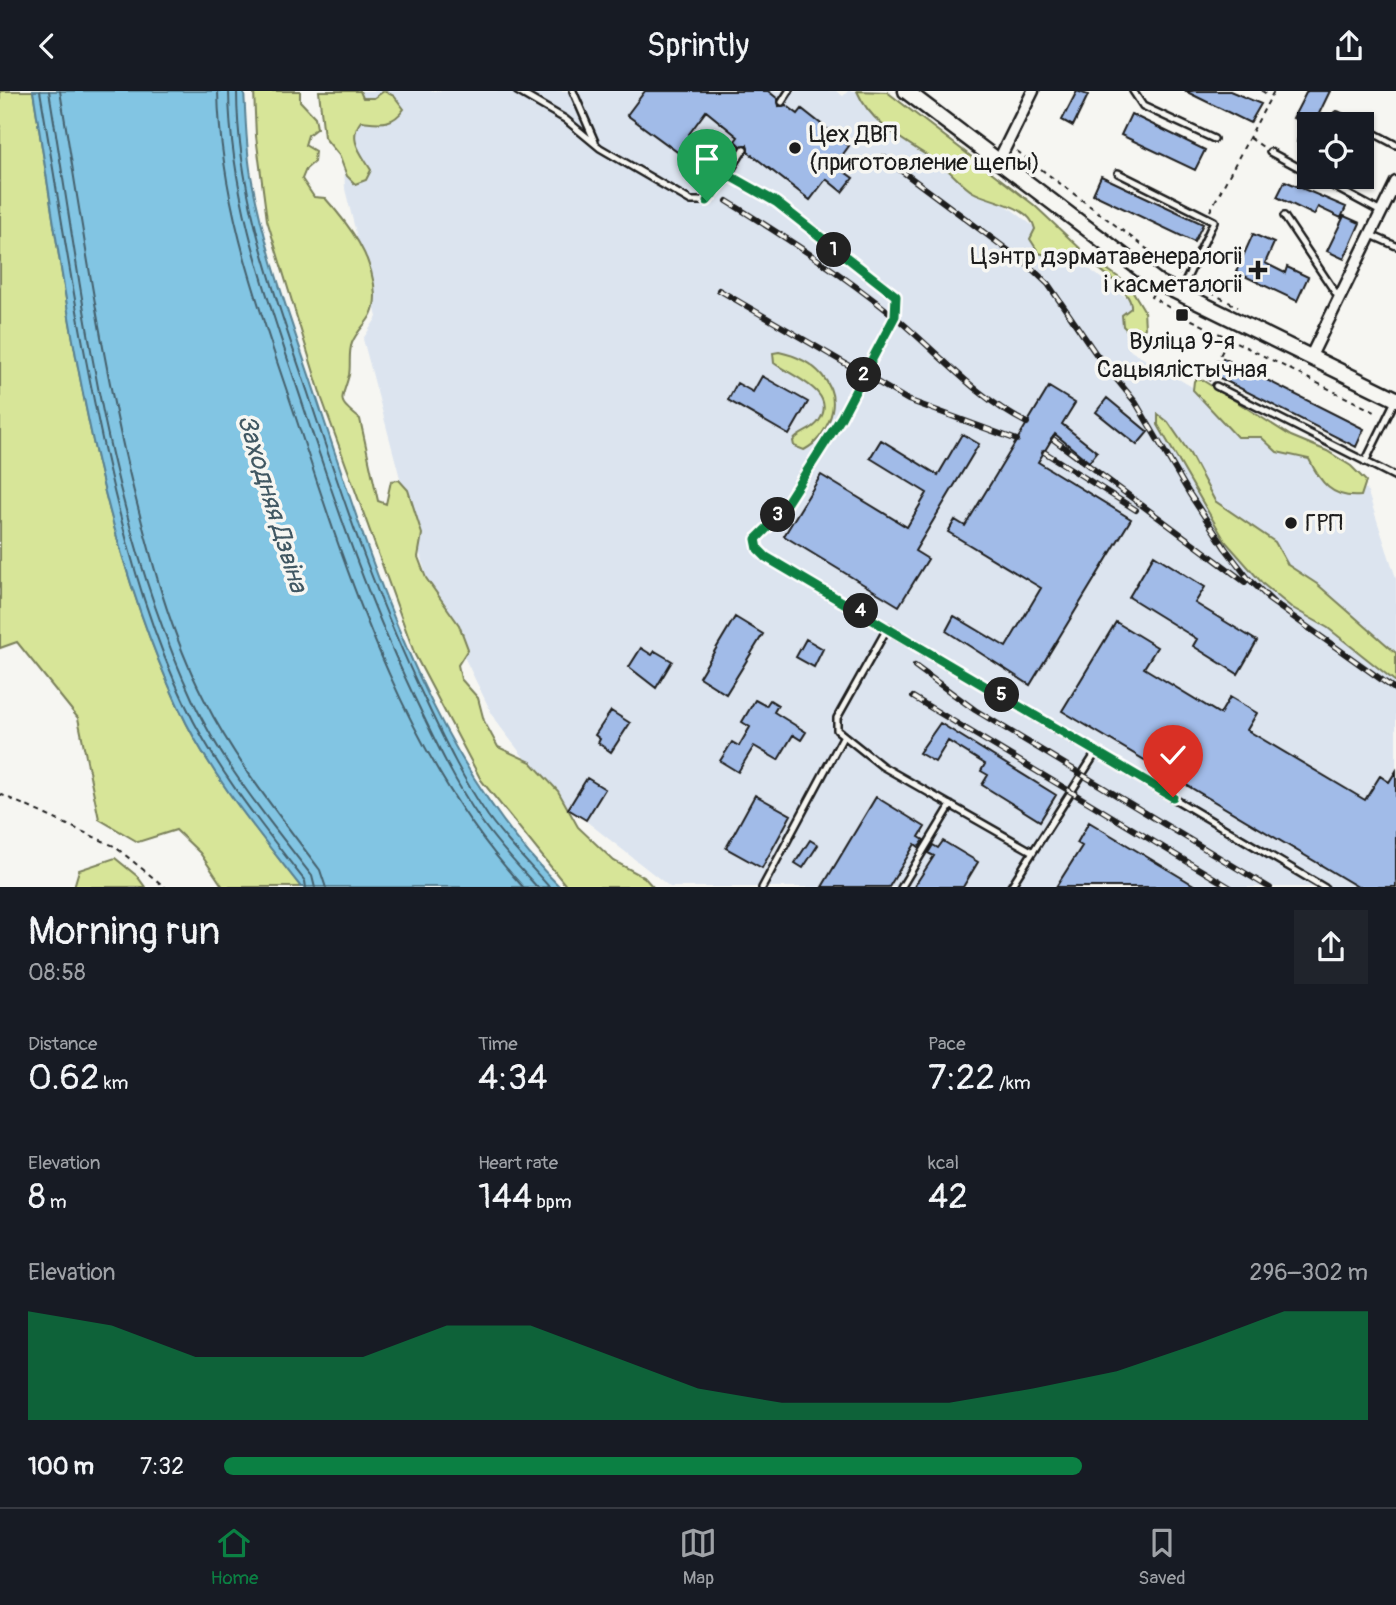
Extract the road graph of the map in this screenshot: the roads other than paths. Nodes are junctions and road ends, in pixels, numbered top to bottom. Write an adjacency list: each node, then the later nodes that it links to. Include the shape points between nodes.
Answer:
1 (517, 91): 10 (lane, via 565,119)
2 (573, 91): 10 (lane)
3 (789, 91): 7 (lane)
4 (906, 91): 14 (main road)
5 (1033, 91): 14 (street)
6 (1133, 91): 9 (lane, via 1143,106)
7 (782, 101)
8 (1374, 133): 11 (lane)
9 (1214, 139)
10 (596, 145): 17 (lane, via 691,201 707,201)
11 (1396, 145)
12 (744, 149): 17 (lane)
13 (1270, 152): 15 (lane)
14 (998, 162): 24 (main road, via 1159,283)
15 (1297, 167)
16 (1118, 173): 24 (lane, via 1214,221)
17 (728, 175): 31 (lane, via 776,202 896,296 895,316 841,418 777,518 756,539 766,557)
18 (1395, 187): 20 (street)
19 (1338, 189): 20 (lane)
20 (1381, 212): 22 (street)
21 (1284, 216): 25 (lane)
22 (1371, 235): 23 (lane); 25 (street)
23 (1396, 246)
24 (1180, 293): 26 (main road)
25 (1339, 298): 26 (street)
26 (1310, 358): 28 (main road)
27 (1216, 386): 29 (lane)
28 (1393, 405): 29 (lane)
29 (1365, 462): 30 (lane)
30 (1396, 477)
31 (888, 627): 32 (lane, via 837,718 837,730); 33 (lane)
32 (843, 737): 34 (lane, via 882,766); 36 (lane)
33 (1097, 751): 35 (lane); 39 (lane)
34 (951, 805): 35 (lane); 37 (lane)
35 (1033, 852): 38 (lane)
36 (762, 887)
37 (901, 887)
38 (1010, 887)
39 (1325, 887)

